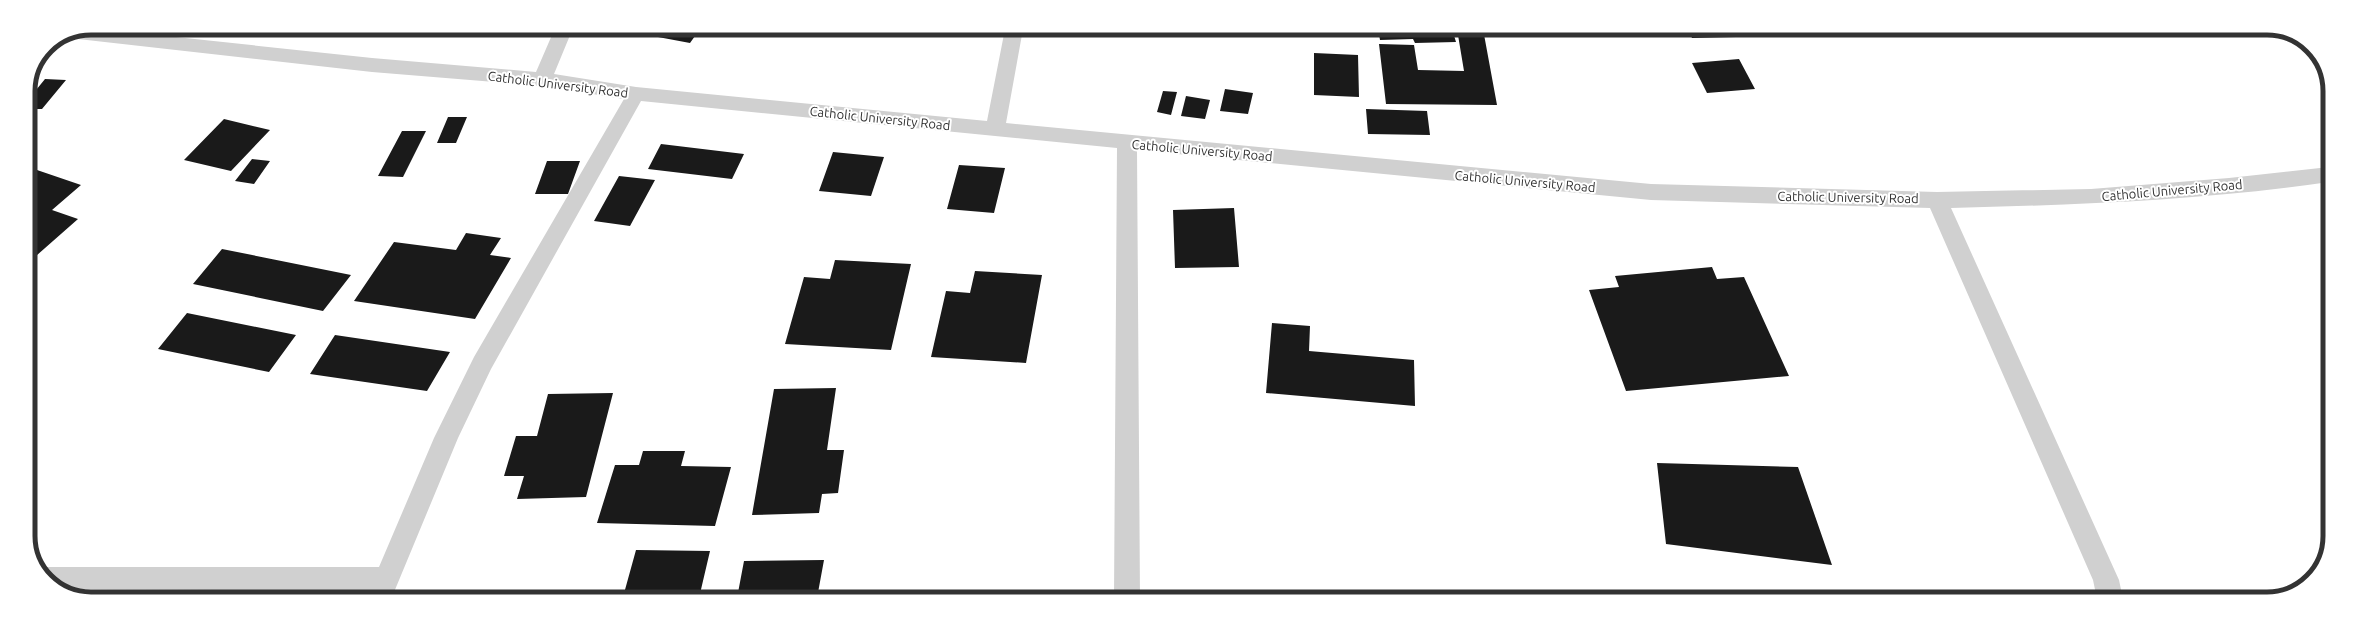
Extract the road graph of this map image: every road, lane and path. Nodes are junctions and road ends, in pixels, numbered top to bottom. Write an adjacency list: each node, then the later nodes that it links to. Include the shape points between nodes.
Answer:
1 (96, 35): 4 (street, Catholic University Road, via 372,65)
2 (561, 35): 4 (street)
3 (1013, 35): 6 (street)
4 (542, 79): 5 (street, Catholic University Road)
5 (636, 94): 6 (street, Catholic University Road); 11 (street, via 482,364 446,438)
6 (995, 130): 7 (street, Catholic University Road)
7 (1127, 143): 9 (street, Catholic University Road, via 1651,192); 12 (street)
8 (2323, 176): 9 (street, Catholic University Road, via 2091,197)
9 (1937, 200): 13 (street, via 2106,580)
10 (54, 577): 11 (street)
11 (383, 588)
12 (1127, 592)
13 (2109, 592)

